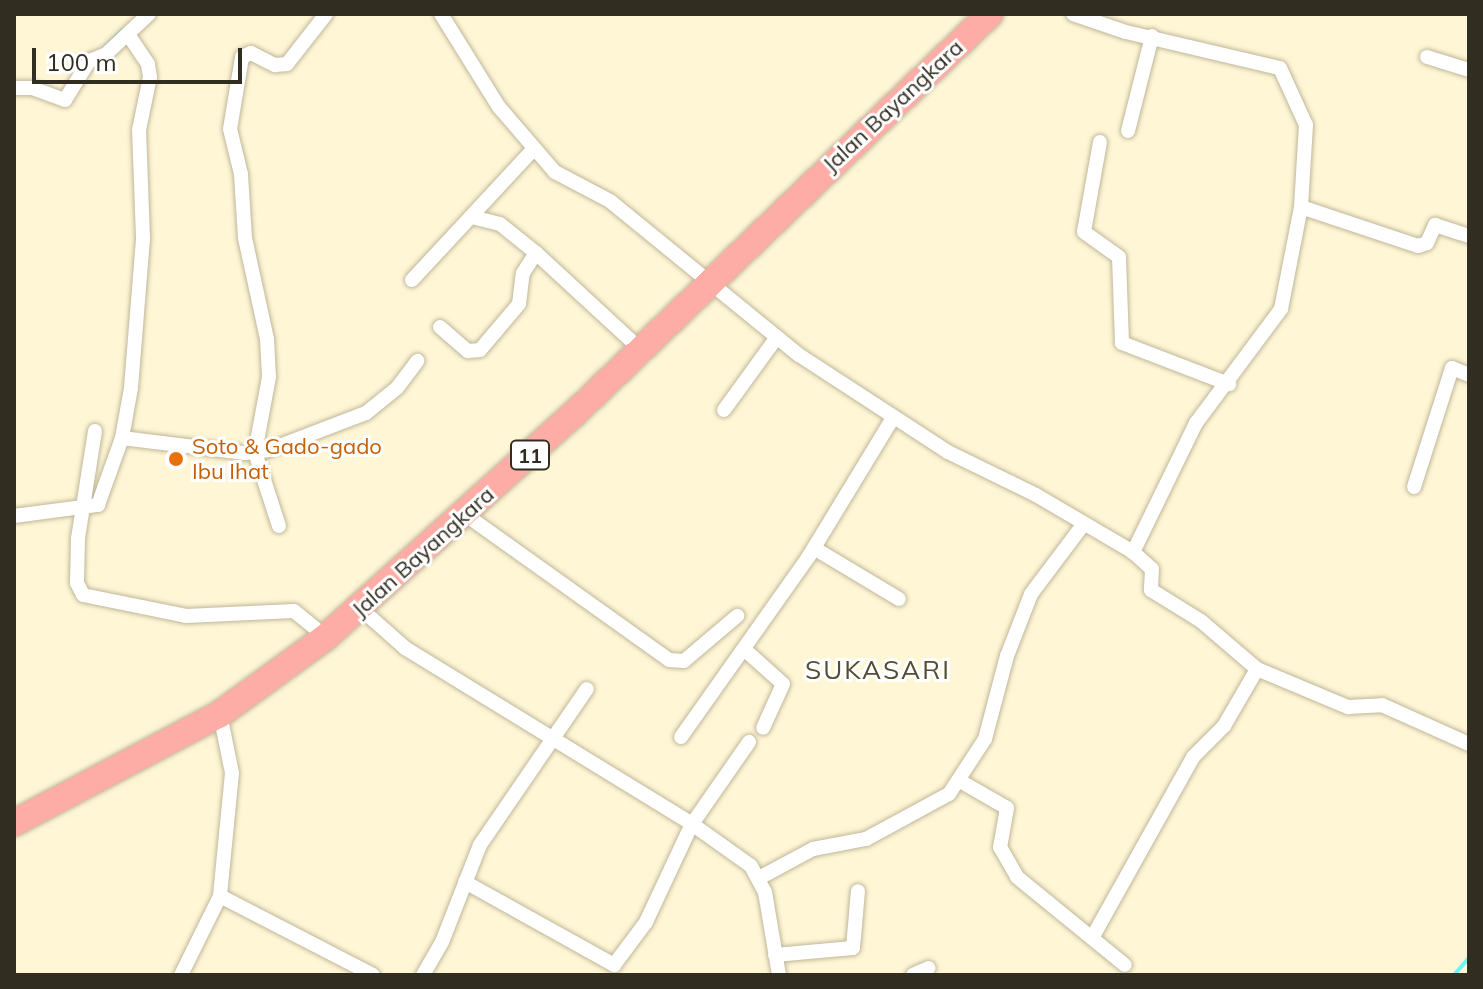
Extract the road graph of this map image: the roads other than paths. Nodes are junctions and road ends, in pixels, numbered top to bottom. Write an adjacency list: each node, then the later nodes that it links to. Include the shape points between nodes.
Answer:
1 (149, 14): 6 (street)
2 (326, 14): 30 (street, via 287,64 275,65 251,53 238,65 230,129 269,377)
3 (441, 14): 13 (street, via 499,107)
4 (990, 14): 19 (highway, Jalan Bayangkara / 11)
5 (1073, 14): 7 (street)
6 (128, 34): 10 (street, via 96,57 65,100 32,88); 29 (street, via 148,64 150,77 139,130 143,238)
7 (1152, 36): 11 (street); 14 (street, via 1284,72 1306,125)
8 (1427, 57): 9 (street)
9 (1469, 70)
10 (14, 88)
11 (1128, 131)
12 (1100, 142): 25 (street, via 1084,232 1119,257 1122,343)
13 (533, 150): 15 (street); 19 (street, via 555,172 610,201)
14 (1301, 207): 16 (street, via 1418,246 1427,243 1435,225); 25 (street, via 1281,309)
15 (471, 217): 17 (street, via 500,224); 18 (street)
16 (1469, 236)
17 (536, 253): 20 (street, via 523,273 519,304 480,350 468,351); 22 (street)
18 (412, 280)
19 (711, 282): 21 (street); 22 (highway, Jalan Bayangkara / 11)
20 (440, 327)
21 (777, 337): 26 (street); 27 (street)
22 (641, 350): 33 (highway, Jalan Bayangkara / 11)
23 (417, 361): 30 (street, via 397,388 366,413)
24 (1469, 375): 31 (street, via 1452,368)
25 (1229, 384): 38 (street, via 1196,423)
26 (724, 410)
27 (893, 418): 35 (street); 37 (street)
28 (95, 431): 32 (street)
29 (122, 438): 30 (street, via 160,447); 32 (street, via 103,501)
30 (255, 452): 36 (street)
31 (1414, 487)
32 (81, 511): 34 (street); 42 (street, via 77,583 83,595 186,616 294,611)
33 (466, 515): 40 (highway, Jalan Bayangkara / 11); 41 (street, via 669,660 684,661)
34 (14, 516)
35 (1083, 525): 38 (street); 52 (street, via 1031,594 1007,656 985,739)
36 (279, 526)
37 (814, 548): 39 (street); 43 (street)
38 (1133, 552): 44 (street, via 1152,569 1151,590 1201,621)
39 (899, 599)
40 (360, 608): 42 (highway, Jalan Bayangkara / 11); 49 (street, via 405,648)
41 (737, 616)
42 (326, 637): 46 (highway, Jalan Bayangkara / 11)
43 (744, 649): 47 (street, via 783,684); 48 (street)
44 (1257, 669): 51 (street, via 1348,707 1382,705); 59 (street, via 1224,726 1193,757)
45 (587, 689): 49 (street)
46 (220, 714): 53 (highway, Jalan Bayangkara / 11); 58 (street, via 232,773)
47 (763, 728)
48 (681, 737)
49 (551, 741): 54 (street); 56 (street, via 480,845)
50 (749, 742): 54 (street)
51 (1469, 744)
52 (960, 781): 55 (street, via 911,818 866,839 805,852); 59 (street, via 1007,808 1000,847 1017,877)
53 (14, 823)
54 (692, 824): 55 (street); 56 (street, via 646,922 614,965)
55 (759, 878): 60 (street)
56 (465, 882): 65 (street)
57 (858, 891): 60 (street, via 853,948)
58 (220, 896): 63 (street); 64 (street)
59 (1092, 938): 61 (street)
60 (775, 955): 66 (street)
61 (1125, 965)
62 (929, 968): 67 (street)
63 (181, 975)
64 (373, 975)
65 (423, 975)
66 (779, 975)
67 (913, 975)

